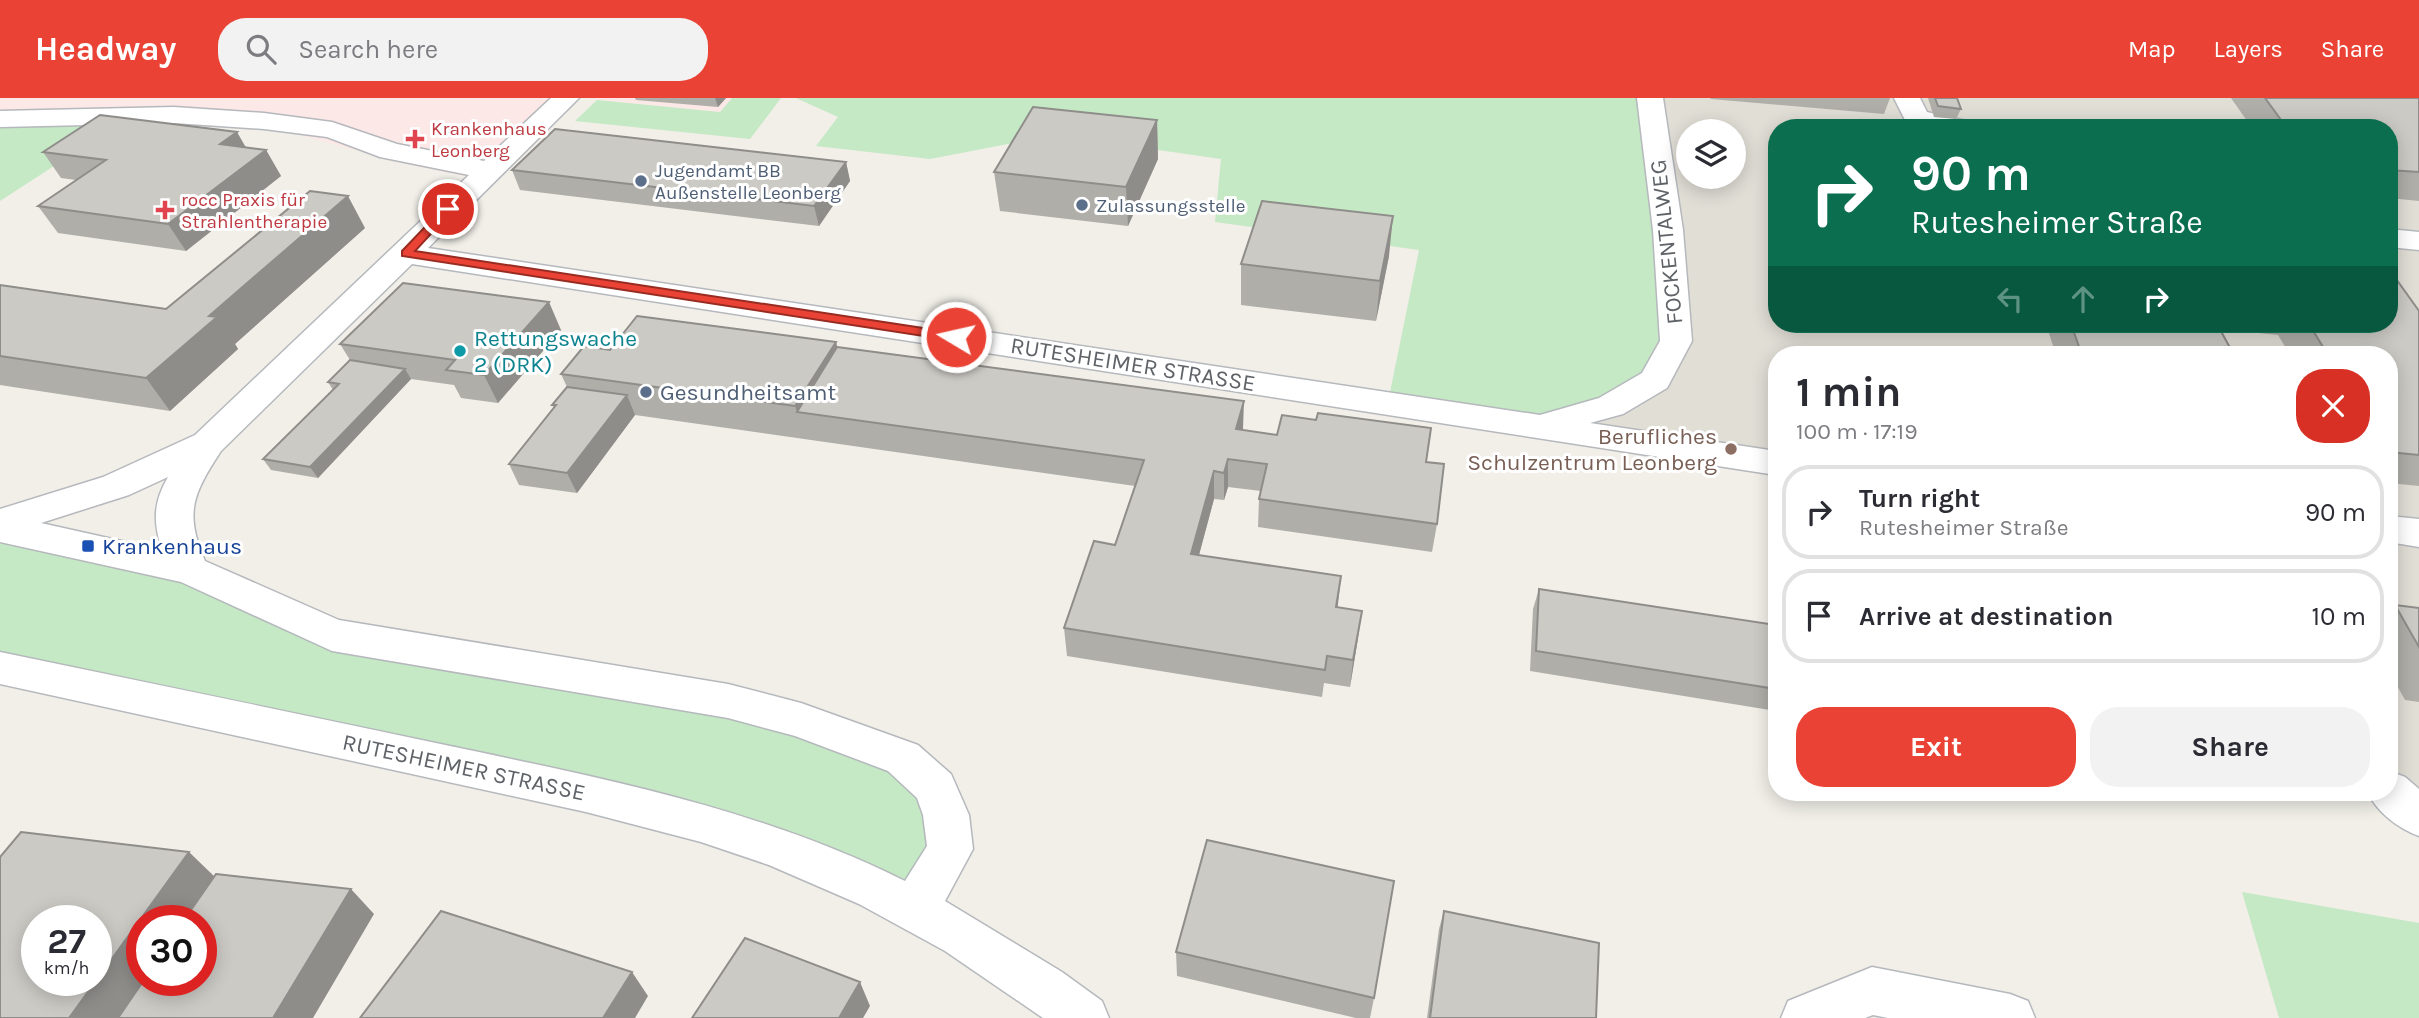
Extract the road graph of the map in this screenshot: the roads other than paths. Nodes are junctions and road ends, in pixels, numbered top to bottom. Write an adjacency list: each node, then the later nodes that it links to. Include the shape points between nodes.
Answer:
1 (566, 98): 6 (street)
2 (1650, 98): 10 (street, FOCKENTALWEG, via 1668,230 1676,341 1655,380 1611,406)
3 (1907, 98): 5 (street)
4 (0, 119): 6 (street, via 174,115 264,121 332,130 390,151)
5 (1920, 119)
6 (490, 171): 9 (street)
7 (2398, 239): 8 (street)
8 (2419, 241)
9 (406, 254): 10 (street, RUTESHEIMER STRASSE); 11 (street)
10 (1538, 425): 12 (street, RUTESHEIMER STRASSE)
11 (208, 443): 13 (street, via 116,486); 16 (street, via 174,494 174,537)
12 (1768, 462)
13 (0, 525): 16 (street)
14 (2398, 530): 15 (street)
15 (2419, 533)
16 (190, 570): 20 (street, via 332,635 728,701 801,720 903,758 935,787 946,815 950,849)
17 (0, 668): 20 (street, RUTESHEIMER STRASSE, via 618,802 737,833 831,868)
18 (2398, 798): 19 (street)
19 (2419, 816)
20 (915, 907): 21 (street, RUTESHEIMER STRASSE, via 1017,969)
21 (1084, 1018)
22 (1806, 1018): 23 (street, via 1872,991)
23 (2010, 1018)

